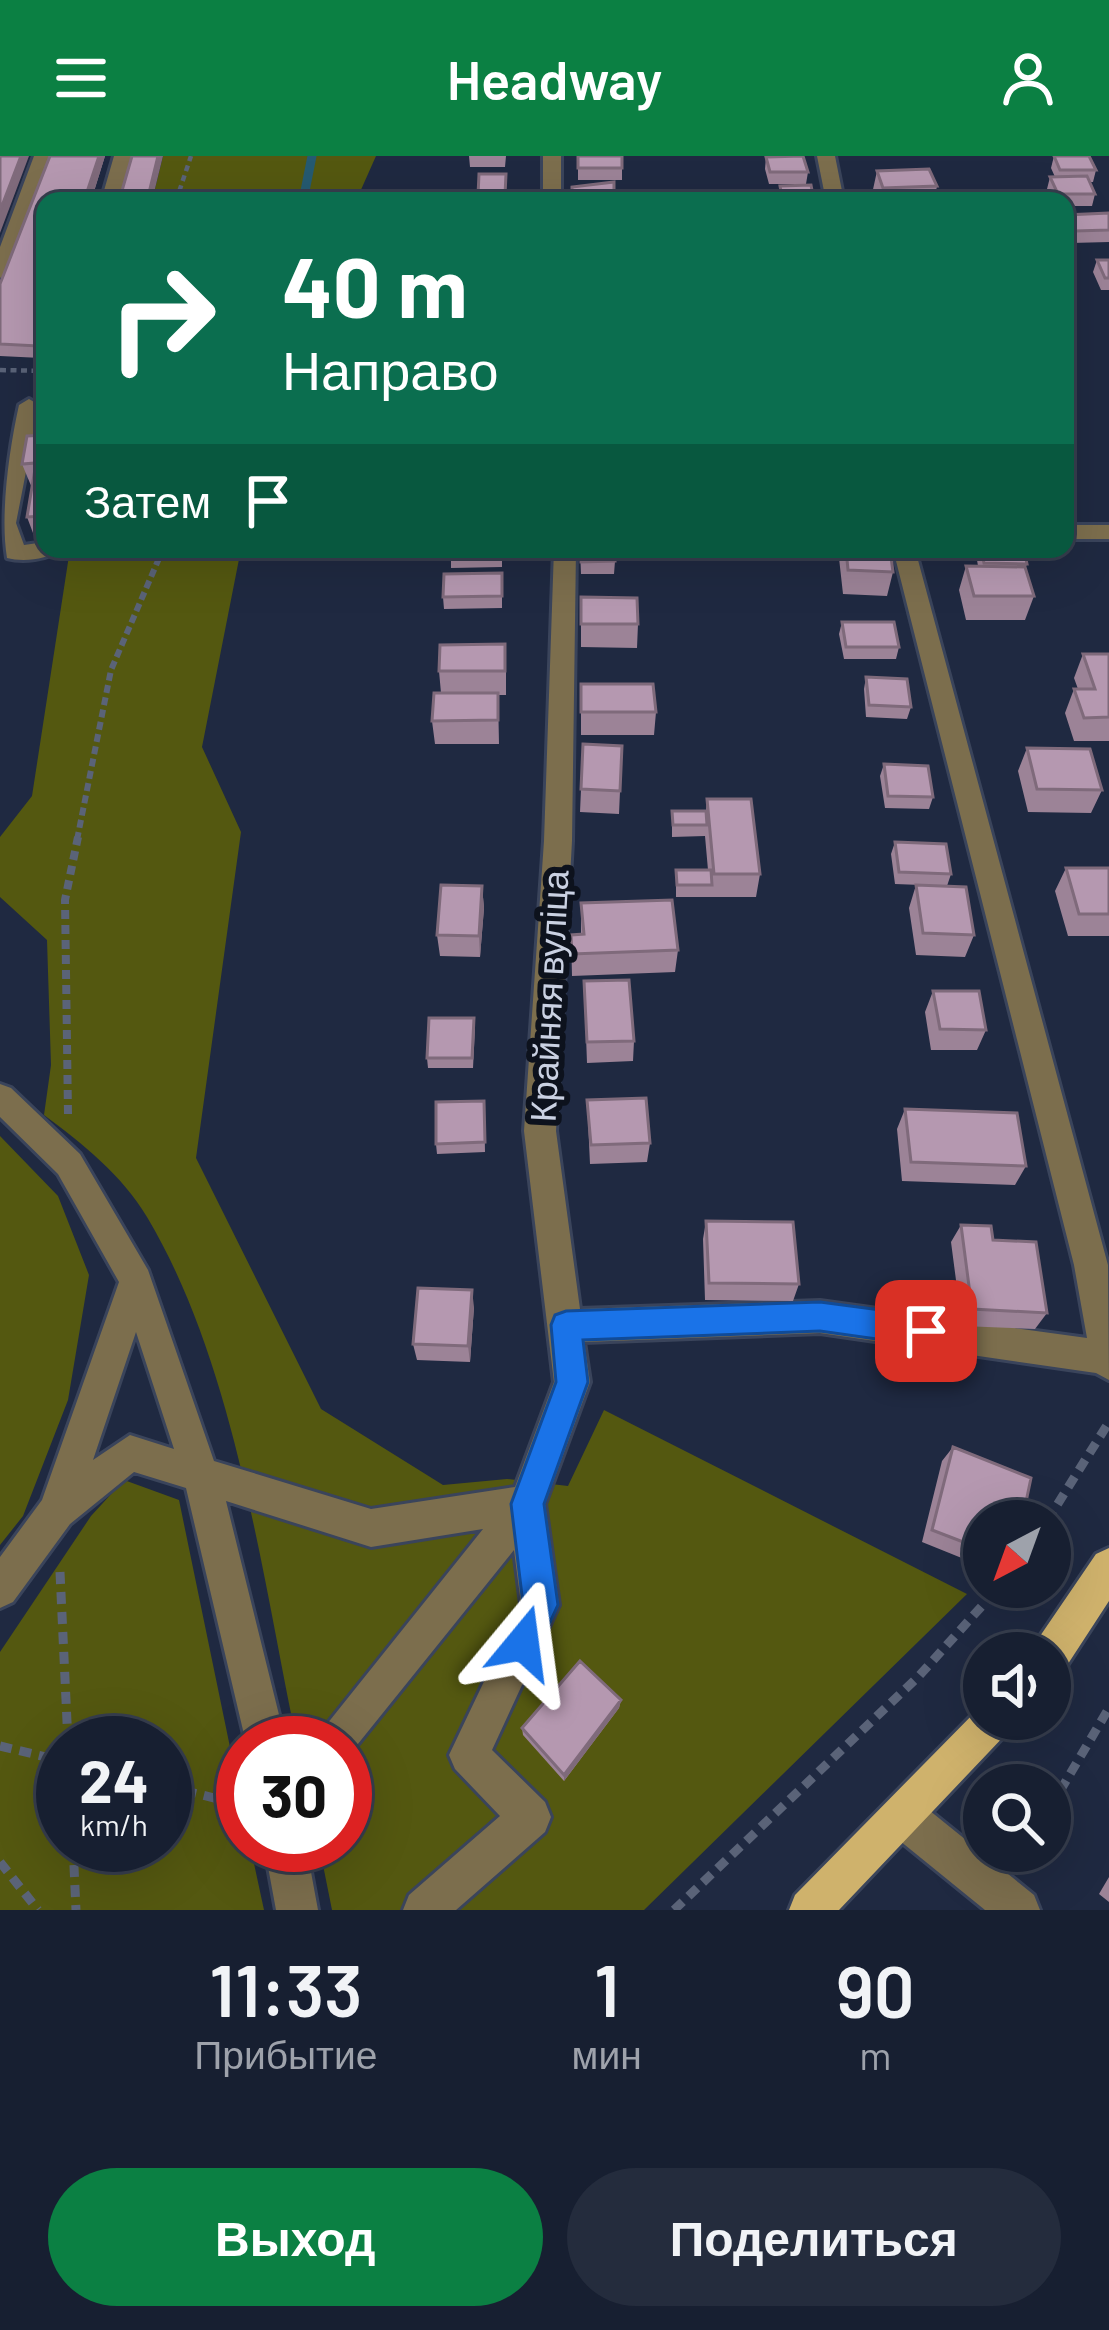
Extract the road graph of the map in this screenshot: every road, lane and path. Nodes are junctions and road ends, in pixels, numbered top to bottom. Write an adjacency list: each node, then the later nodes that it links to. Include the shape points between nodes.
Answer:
1 (43, 156): 10 (street)
2 (123, 156): 6 (street)
3 (191, 156): 7 (path)
4 (552, 156): 8 (street)
5 (826, 156): 9 (street)
6 (113, 192)
7 (179, 192)
8 (552, 192)
9 (833, 192)
10 (0, 272)
11 (0, 370): 12 (path)
12 (36, 370)
13 (29, 405): 16 (street, via 5,523)
14 (1074, 532): 15 (street)
15 (1109, 532)
16 (7, 556)
17 (159, 558): 21 (path, via 111,670 65,900)
18 (565, 558): 23 (street, Крайняя вуліца, via 540,1131)
19 (906, 558): 24 (street)
20 (0, 1097): 21 (street)
21 (69, 1164): 22 (street)
22 (136, 1281): 26 (street); 29 (street)
23 (566, 1325): 24 (street, via 820,1317); 28 (street, Крайняя вуліца, via 572,1382)
24 (1109, 1361)
25 (1109, 1423): 27 (path)
26 (201, 1474): 28 (street, via 370,1528); 29 (street, via 130,1453); 36 (street)
27 (1060, 1500)
28 (527, 1504): 37 (street, Крайняя вуліца); 49 (street, Крайняя вуліца, via 541,1605 469,1755 530,1817)
29 (57, 1511): 31 (street); 35 (path)
30 (1109, 1567): 33 (main road)
31 (0, 1589)
32 (980, 1608): 50 (path)
33 (1066, 1632)
34 (1109, 1708): 41 (path)
35 (67, 1716)
36 (259, 1716)
37 (358, 1716)
38 (974, 1740): 42 (main road)
39 (0, 1746): 40 (path)
40 (36, 1755)
41 (1071, 1772)
42 (904, 1816): 51 (main road); 52 (street)
43 (0, 1862): 46 (path)
44 (74, 1872): 47 (path)
45 (290, 1872): 48 (street)
46 (38, 1910)
47 (76, 1910)
48 (298, 1910)
49 (424, 1910)
50 (674, 1910)
51 (810, 1910)
52 (1019, 1910)

